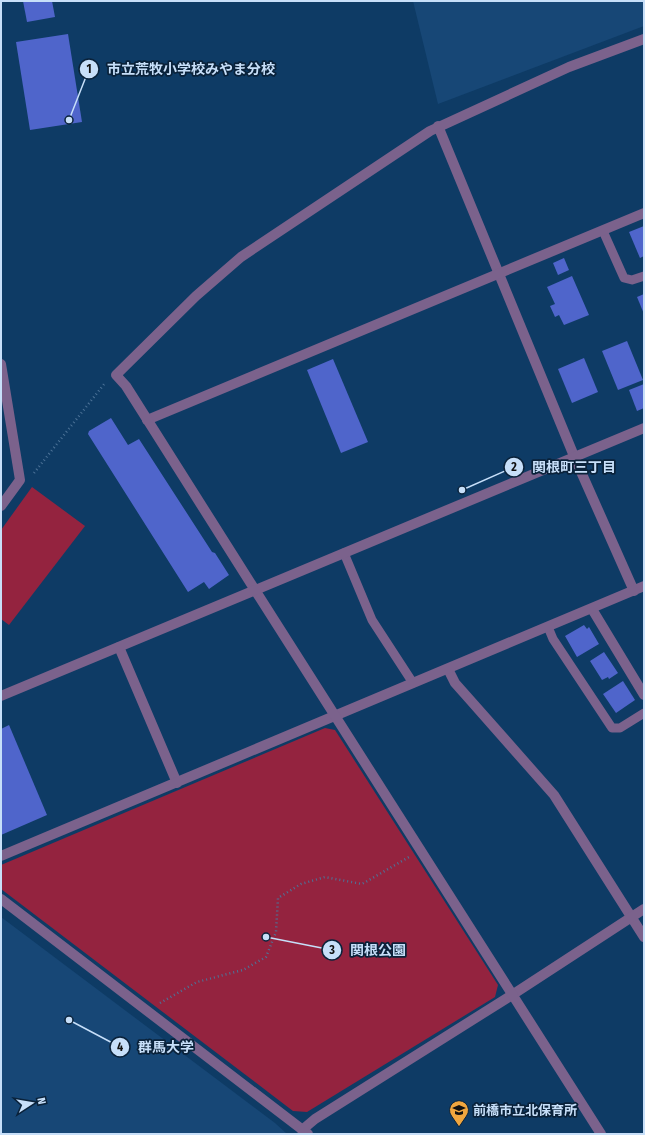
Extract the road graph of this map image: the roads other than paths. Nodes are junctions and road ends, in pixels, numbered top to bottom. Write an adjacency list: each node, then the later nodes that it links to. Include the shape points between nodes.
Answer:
1 (644, 39): 2 (street, via 570,67)
2 (438, 126): 5 (street); 8 (street, via 241,257 196,296 116,375)
3 (644, 213): 4 (street)
4 (603, 230): 5 (street); 6 (lane, via 624,278 632,280)
5 (500, 273): 8 (street); 10 (street)
6 (644, 276)
7 (1, 364): 11 (street, via 20,480)
8 (147, 420): 14 (street)
9 (644, 428): 10 (street)
10 (574, 456): 12 (street); 15 (street)
11 (1, 506)
12 (344, 553): 14 (street); 20 (lane, via 372,620)
13 (644, 586): 15 (street)
14 (255, 590): 18 (street); 24 (street)
15 (634, 590): 16 (street)
16 (592, 609): 17 (street); 21 (street)
17 (548, 627): 19 (street); 23 (lane, via 553,639 608,724 615,729 620,728)
18 (119, 647): 22 (street); 25 (street)
19 (448, 668): 20 (street); 29 (street, via 455,683 554,795)
20 (413, 684): 24 (street)
21 (644, 695)
22 (1, 696)
23 (644, 713)
24 (334, 716): 25 (street); 31 (street)
25 (177, 783): 26 (street)
26 (1, 856)
27 (1, 899): 32 (street)
28 (644, 909): 29 (street)
29 (631, 917): 30 (street); 31 (street)
30 (644, 937)
31 (512, 995): 32 (street, via 315,1119); 33 (street)
32 (305, 1132)
33 (601, 1134)

